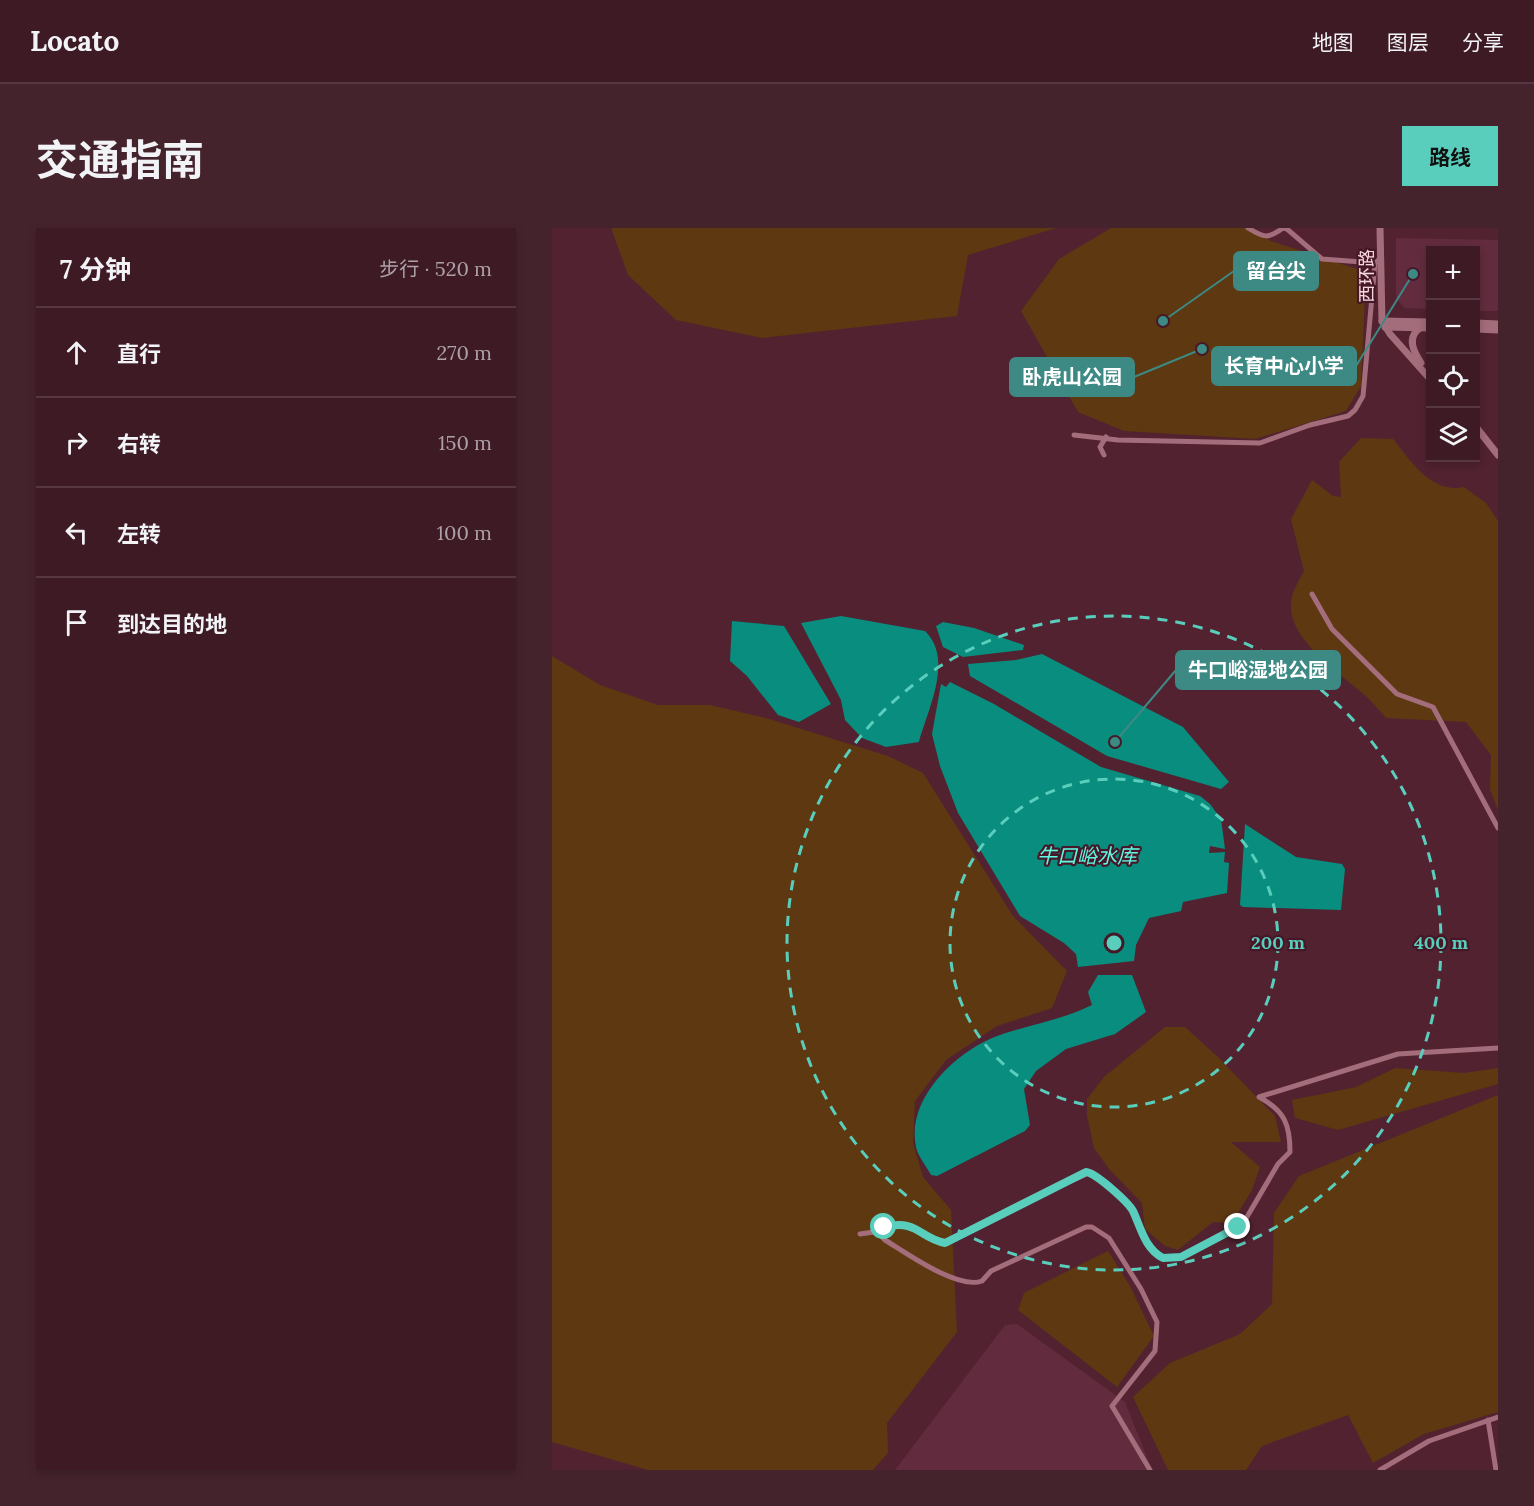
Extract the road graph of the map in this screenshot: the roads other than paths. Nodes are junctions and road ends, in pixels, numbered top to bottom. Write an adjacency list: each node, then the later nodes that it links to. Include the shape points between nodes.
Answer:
1 (1248, 228): 2 (street, via 1263,238)
2 (1283, 228): 4 (street, via 1322,259)
3 (1382, 228): 4 (main road, 西环路); 7 (main road, 西环路)
4 (1378, 260): 7 (main road, 西环路); 19 (street, via 1363,396 1348,416 1260,443)
5 (1426, 322): 7 (main road)
6 (1480, 323): 8 (main road)
7 (1385, 324): 9 (main road); 13 (main road, 西环路); 15 (main road, 西环路)
8 (1498, 324)
9 (1420, 328): 10 (main road); 13 (main road, via 1412,342)
10 (1426, 328)
11 (1480, 329): 12 (main road)
12 (1498, 330)
13 (1421, 363): 14 (main road, 西环路)
14 (1426, 368)
15 (1426, 373)
16 (1480, 428): 20 (main road)
17 (1480, 432): 22 (main road)
18 (1074, 435): 19 (street)
19 (1106, 437): 21 (street, via 1100,447)
20 (1498, 450)
21 (1104, 455)
22 (1498, 455)
23 (1312, 594): 24 (street, via 1332,629 1397,694 1433,707)
24 (1498, 828)
25 (1498, 1048): 26 (street, via 1398,1053 1259,1097 1288,1122 1290,1152 1278,1164 1244,1222 1181,1257 1157,1255 1127,1203 1091,1172 945,1243 916,1227 900,1224)
26 (881, 1231): 27 (street); 30 (street, via 885,1240 932,1267 971,1282 982,1281 991,1271 1086,1227 1109,1238 1157,1322 1155,1351 1112,1407)
27 (860, 1234)
28 (1498, 1417): 29 (street)
29 (1488, 1420): 31 (street, via 1428,1441); 32 (street)
30 (1150, 1470)
31 (1380, 1470)
32 (1496, 1470)

